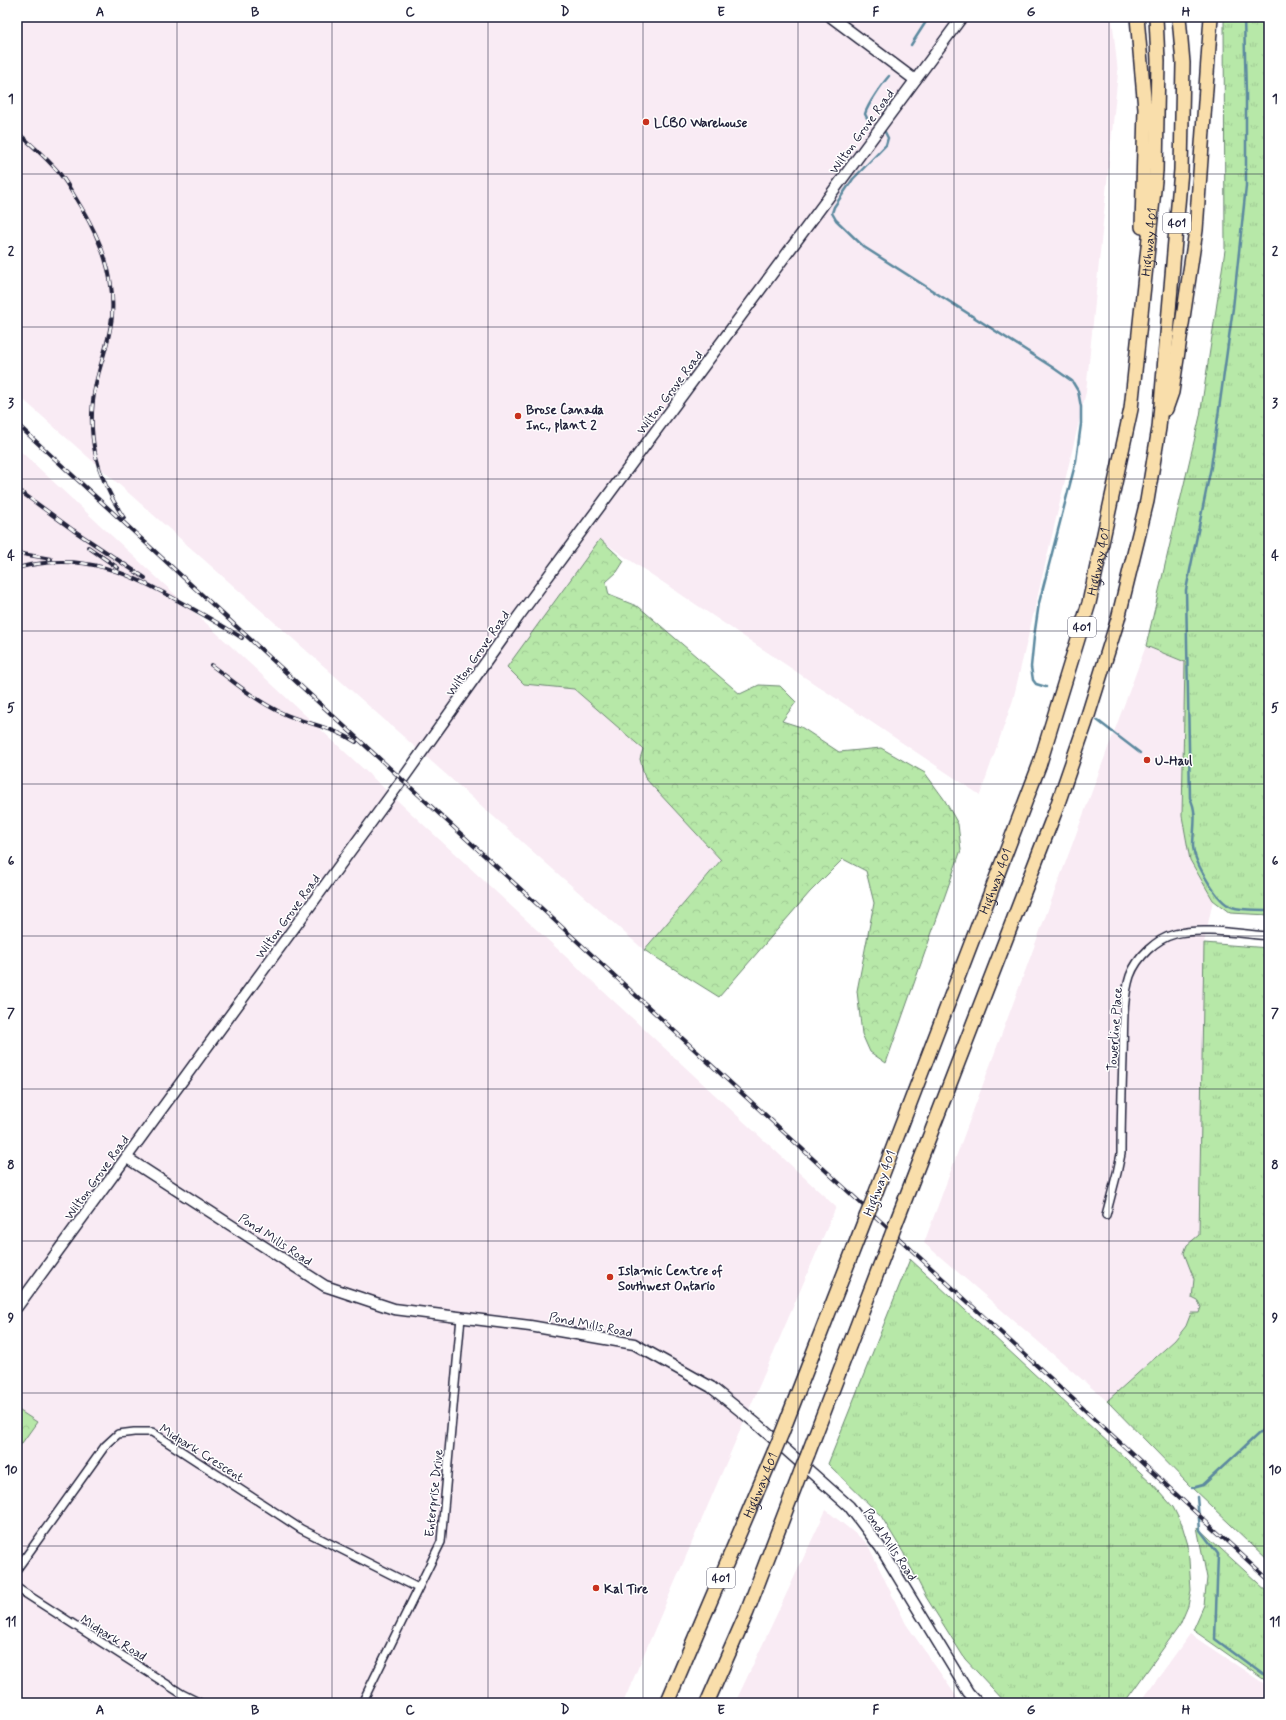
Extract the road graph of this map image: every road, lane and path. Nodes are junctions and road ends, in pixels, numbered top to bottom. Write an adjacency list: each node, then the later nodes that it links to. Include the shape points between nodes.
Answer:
1 (831, 17): 7 (main road)
2 (962, 17): 7 (main road, Wilton Grove Road)
3 (1137, 17): 8 (highway, via 1146,109 1142,228)
4 (1156, 17): 8 (highway, Highway 401 / 401, via 1156,171)
5 (1179, 17): 9 (highway, Highway 401 / 401, via 1183,63 1181,170)
6 (1211, 17): 9 (highway, via 1196,230 1172,392)
7 (915, 80): 11 (main road, Wilton Grove Road, via 521,612)
8 (1148, 247): 20 (highway, Highway 401 / 401, bridge, via 1131,408 1089,603 1039,766 782,1433)
9 (1159, 428): 21 (highway, Highway 401 / 401, bridge, via 1147,501 1118,619 1055,812 747,1612)
10 (1269, 936): 12 (street, Towerline Place, via 1211,932 1173,934 1146,952 1134,967 1126,994 1121,1154)
11 (127, 1158): 13 (main road, Wilton Grove Road); 14 (main road, Pond Mills Road, via 325,1286 394,1309)
12 (1106, 1215)
13 (17, 1307)
14 (461, 1317): 17 (street, Enterprise Drive, via 441,1542); 22 (main road, Pond Mills Road, via 634,1344 711,1387 758,1425 848,1506 880,1547 968,1692)
15 (17, 1569): 17 (street, Midpark Crescent, via 105,1446 118,1434 152,1432 301,1529)
16 (17, 1588): 18 (street, Midpark Road)
17 (418, 1588): 19 (street, Enterprise Drive)
18 (200, 1703)
19 (362, 1703)
20 (667, 1703)
21 (708, 1703)
22 (978, 1703)

